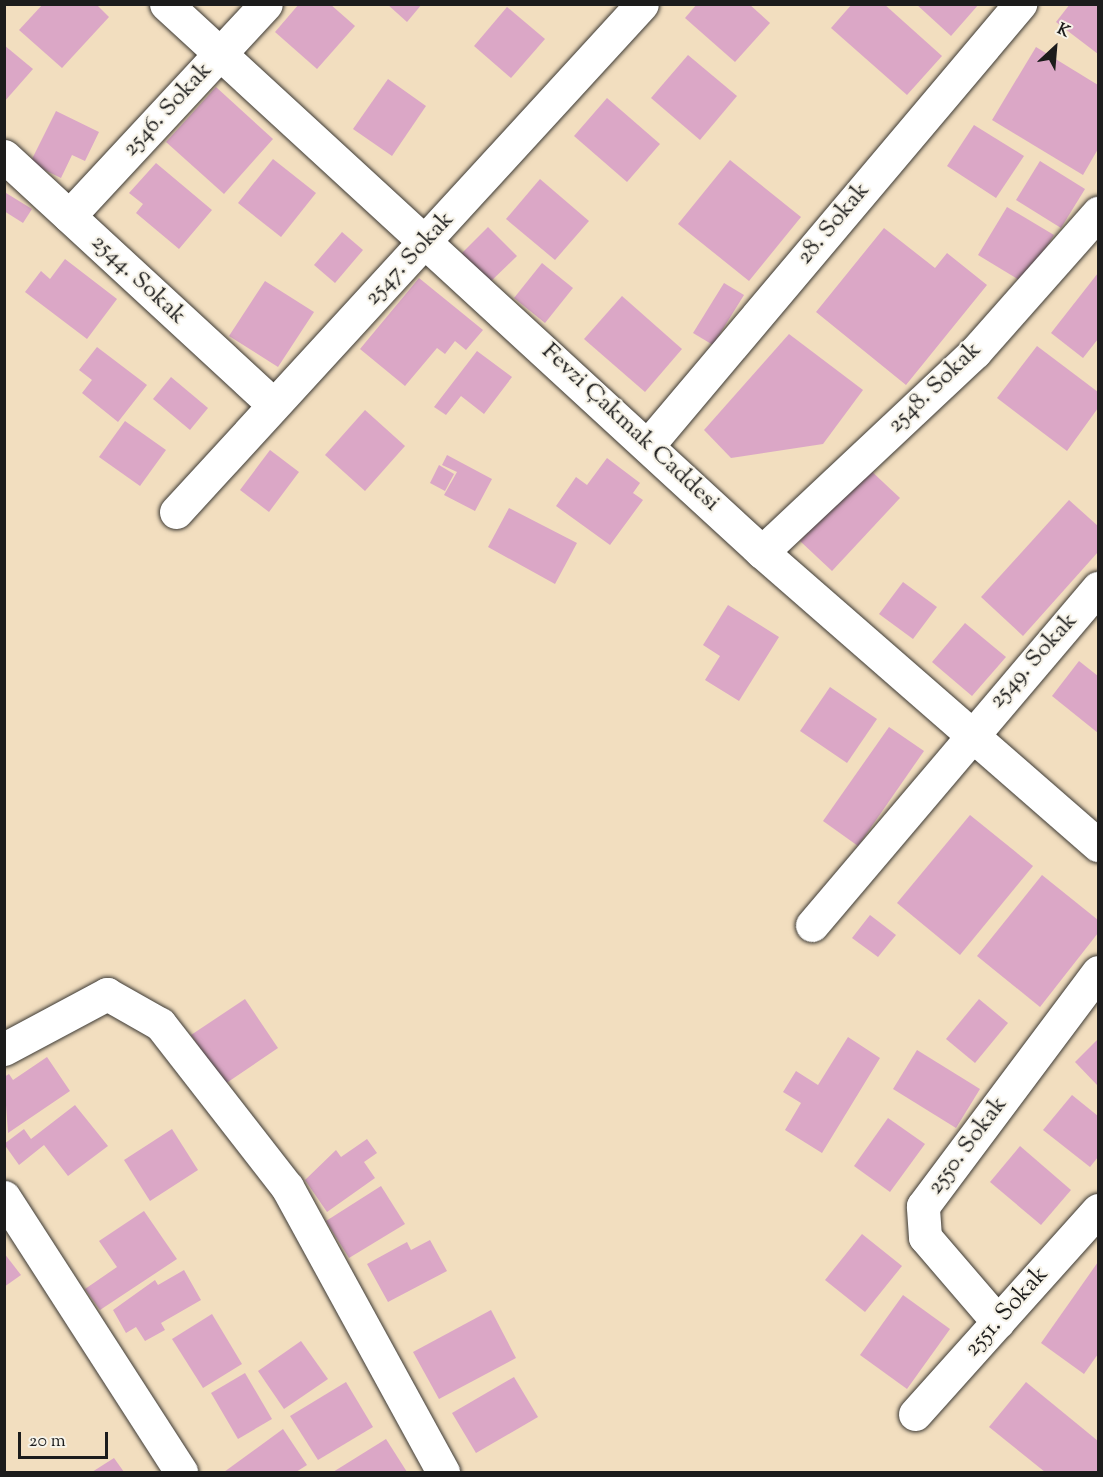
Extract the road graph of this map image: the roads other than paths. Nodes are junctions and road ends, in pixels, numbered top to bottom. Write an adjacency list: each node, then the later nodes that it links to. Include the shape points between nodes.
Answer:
1 (166, 4): 5 (street, Fevzi Çakmak Caddesi)
2 (266, 4): 5 (street, 2546. Sokak)
3 (642, 4): 9 (street, 2547. Sokak)
4 (1020, 4): 11 (street, 28. Sokak)
5 (221, 53): 8 (street, 2546. Sokak); 9 (street, Fevzi Çakmak Caddesi)
6 (4, 156): 8 (street, 2544. Sokak)
7 (1098, 213): 13 (street, 2548. Sokak, via 975,352)
8 (69, 216): 10 (street, 2544. Sokak)
9 (428, 241): 10 (street, 2547. Sokak); 11 (street, Fevzi Çakmak Caddesi)
10 (272, 403): 12 (street, 2547. Sokak)
11 (649, 444): 13 (street, Fevzi Çakmak Caddesi)
12 (176, 512)
13 (762, 552): 15 (street, Fevzi Çakmak Caddesi)
14 (1098, 588): 15 (street, 2549. Sokak)
15 (970, 733): 16 (street, Fevzi Çakmak Caddesi); 17 (street, 2549. Sokak)
16 (1098, 845)
17 (812, 925)
18 (1098, 972): 22 (street, 2550. Sokak, via 923,1206 925,1237)
19 (4, 1048): 25 (street, via 107,994 159,1024 287,1187)
20 (4, 1197): 24 (street)
21 (1098, 1210): 22 (street, 2551. Sokak)
22 (998, 1322): 23 (street, 2551. Sokak)
23 (915, 1414)
24 (181, 1473)
25 (443, 1473)

